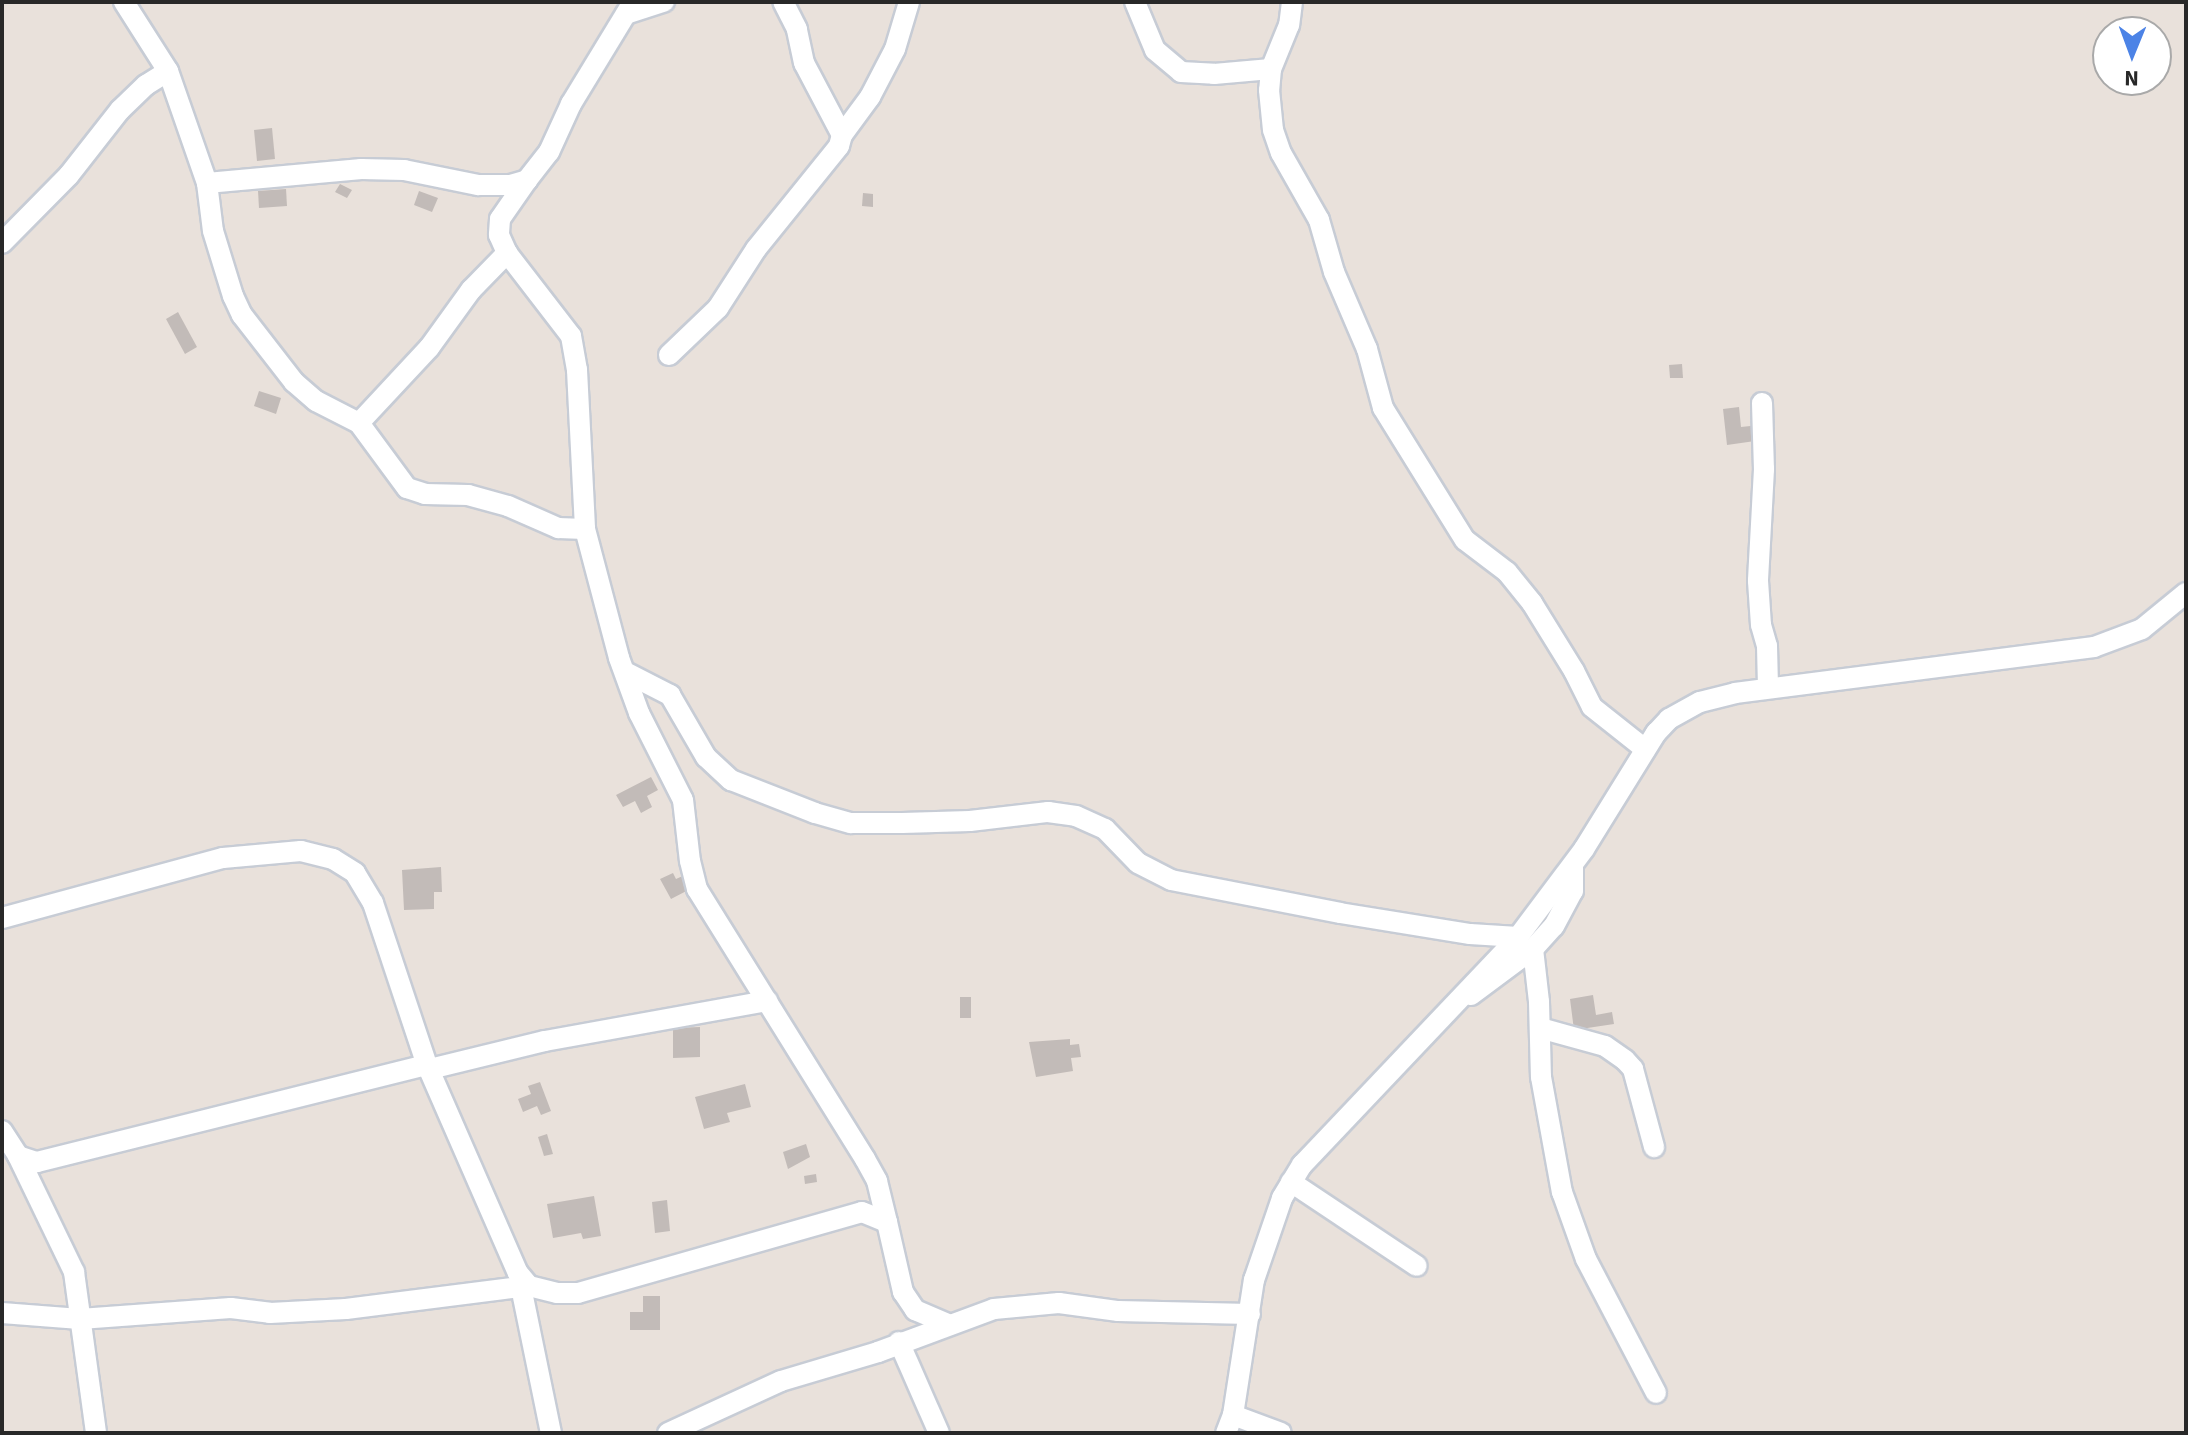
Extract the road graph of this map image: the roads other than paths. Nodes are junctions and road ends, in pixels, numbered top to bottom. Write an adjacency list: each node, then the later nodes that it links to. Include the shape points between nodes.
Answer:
1 (124, 2): 9 (street)
2 (664, 2): 7 (street)
3 (783, 2): 10 (street, via 797,29 804,63)
4 (909, 2): 10 (street, via 895,49)
5 (1135, 2): 8 (street, via 1155,50 1181,72)
6 (1292, 2): 8 (street, via 1289,25)
7 (630, 8): 11 (street, via 571,104 549,152)
8 (1271, 69): 24 (street, via 1270,111 1277,144 1319,220 1383,408 1465,540 1507,572 1532,603 1592,707)
9 (168, 71): 12 (street); 15 (street, via 120,110 69,175)
10 (842, 135): 17 (street, via 833,155 756,249 718,308)
11 (527, 180): 13 (street); 14 (street)
12 (207, 183): 13 (street, via 361,169 404,170); 19 (street, via 220,257 242,315 294,382 316,401)
13 (478, 185): 14 (street, via 494,200)
14 (500, 219): 16 (street, via 499,235)
15 (2, 243)
16 (507, 253): 19 (street); 20 (street, via 571,336 575,350)
17 (669, 355)
18 (1762, 403): 23 (street, via 1758,581)
19 (359, 423): 20 (street, via 407,488 468,495 558,528)
20 (585, 529): 22 (street)
21 (2186, 593): 23 (street, via 2142,629 2094,647)
22 (625, 672): 26 (street, via 670,695 706,757 731,780 815,813 851,823 970,821 1048,812 1076,816 1105,829 1138,863 1171,880); 27 (street, via 639,713 683,800 697,889)
23 (1768, 688): 24 (street, via 1680,711)
24 (1645, 749): 26 (street)
25 (2, 918): 29 (street, via 223,858 317,852 355,873 373,903)
26 (1525, 943): 28 (street); 33 (street, via 1457,1002 1316,1148)
27 (767, 1001): 29 (street); 34 (street, via 877,1181)
28 (1540, 1028): 31 (street, via 1605,1046 1625,1060 1633,1069); 42 (street, via 1541,1077 1570,1219)
29 (428, 1067): 32 (street, via 37,1162); 36 (street)
30 (2, 1131): 32 (street)
31 (1654, 1147)
32 (18, 1156): 39 (street, via 74,1272)
33 (1291, 1182): 35 (street); 38 (street, via 1254,1280)
34 (887, 1222): 36 (street, via 875,1214 849,1213 578,1293); 40 (street, via 903,1292 915,1310)
35 (1417, 1266)
36 (525, 1286): 39 (street, via 346,1309 270,1313 231,1308); 45 (street)
37 (2, 1313): 39 (street)
38 (1250, 1314): 40 (street, via 1134,1312 1059,1303 994,1309); 43 (street)
39 (80, 1319): 44 (street)
40 (950, 1325): 41 (street)
41 (899, 1342): 46 (street, via 781,1381); 47 (street)
42 (1656, 1393)
43 (1230, 1424): 48 (street)
44 (96, 1433)
45 (551, 1433)
46 (668, 1433)
47 (939, 1433)
48 (1281, 1433)

